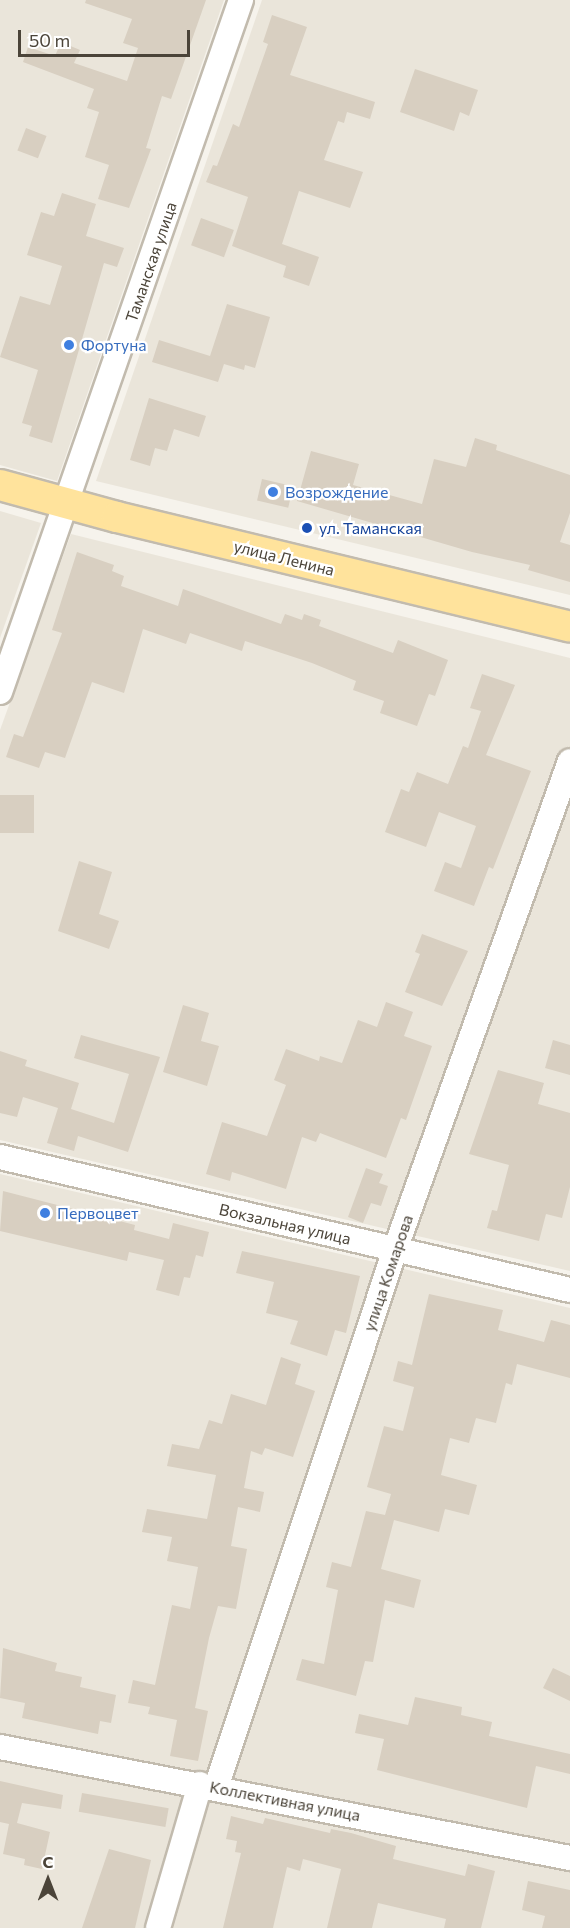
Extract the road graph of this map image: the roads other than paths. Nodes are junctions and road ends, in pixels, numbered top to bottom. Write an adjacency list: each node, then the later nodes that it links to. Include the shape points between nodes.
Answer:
1 (241, 0): 3 (street, Таманская улица)
2 (0, 485): 3 (main road, улица Ленина)
3 (68, 504): 4 (main road, улица Ленина); 5 (street, Таманская улица)
4 (570, 627)
5 (0, 692)
6 (570, 761): 8 (street, улица Комарова)
7 (0, 1156): 8 (street, Вокзальная улица)
8 (395, 1250): 9 (street, Вокзальная улица); 11 (street, улица Комарова)
9 (570, 1290)
10 (0, 1747): 11 (street, Коллективная улица)
11 (208, 1786): 12 (street, Коллективная улица); 13 (street, улица Комарова)
12 (570, 1858)
13 (158, 1928)

